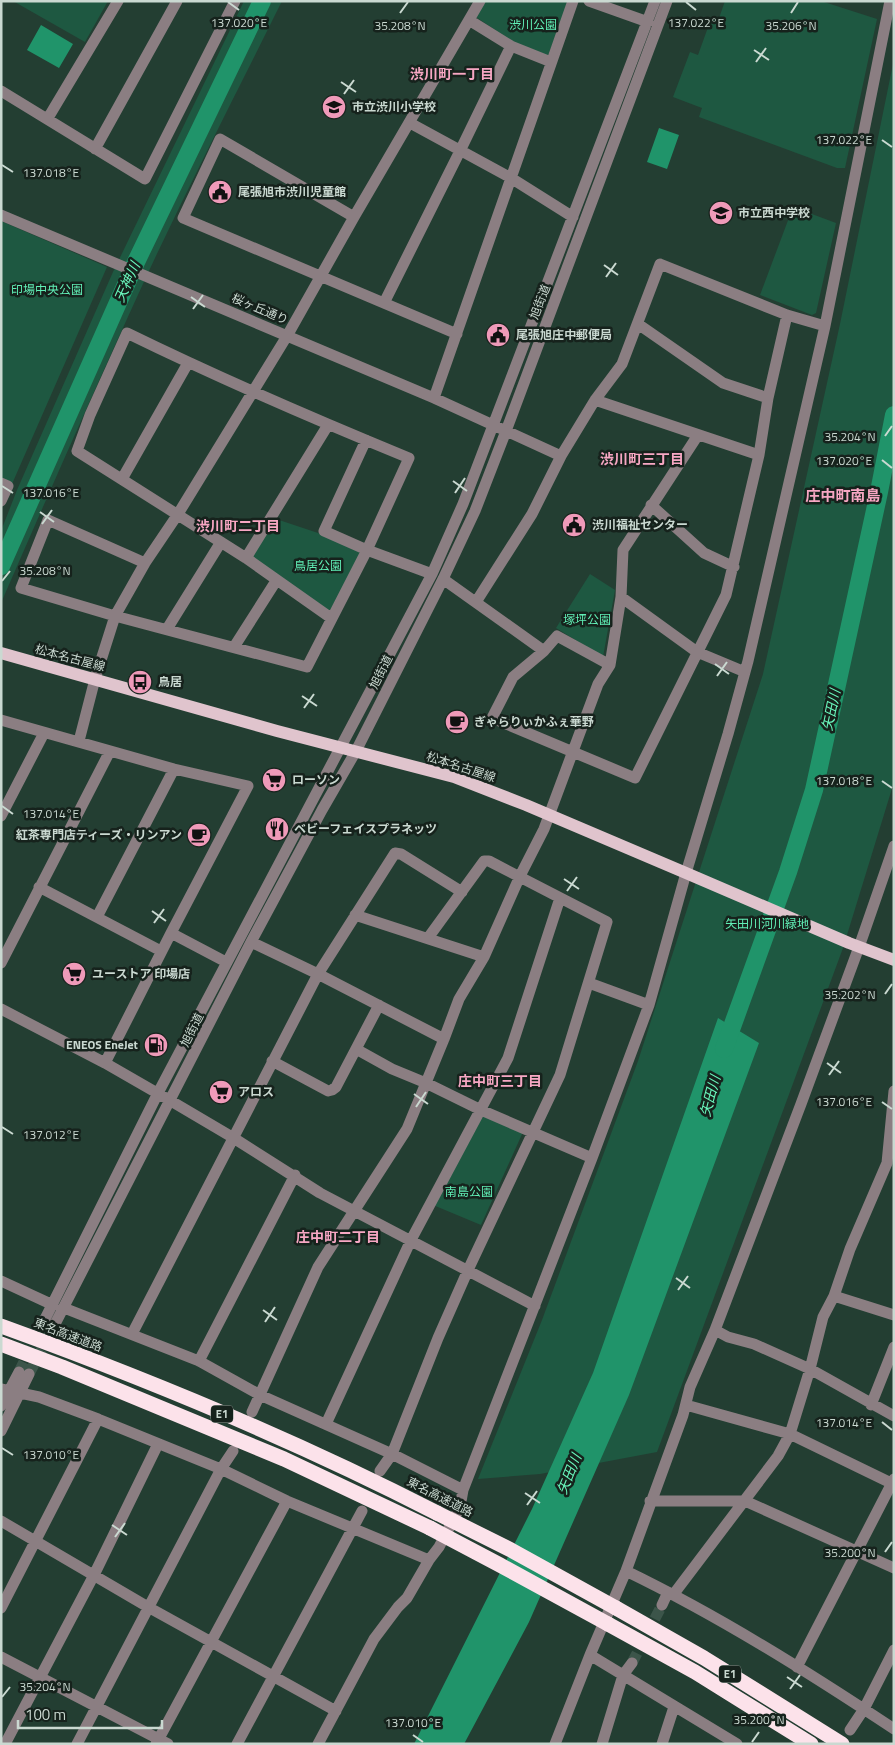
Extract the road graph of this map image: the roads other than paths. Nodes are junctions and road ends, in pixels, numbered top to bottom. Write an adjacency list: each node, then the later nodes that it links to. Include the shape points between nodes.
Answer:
1 (118, 1): 16 (street)
2 (177, 1): 18 (street)
3 (234, 1): 18 (street, via 145,179)
4 (480, 1): 10 (street)
5 (573, 1): 13 (street)
6 (589, 1): 11 (street)
7 (655, 1): 11 (street, 旭街道)
8 (667, 1): 38 (street, 旭街道)
9 (890, 1): 28 (street)
10 (469, 20): 12 (street); 17 (street)
11 (648, 22): 23 (street, 旭街道)
12 (511, 46): 13 (street); 19 (street)
13 (551, 62): 20 (street)
14 (4, 93): 15 (street); 16 (street)
15 (1, 105)
16 (48, 118): 18 (street)
17 (410, 123): 19 (street); 22 (street)
18 (95, 150)
19 (460, 151): 20 (street); 25 (street)
20 (511, 178): 23 (street); 29 (street)
21 (1, 215): 30 (street, 桜ヶ丘通り)
22 (354, 217): 24 (street); 24 (street, via 220,139 183,218)
23 (573, 217): 37 (street, 旭街道)
24 (321, 277): 25 (street); 30 (street)
25 (384, 303): 29 (street)
26 (787, 315): 27 (street, via 660,264); 28 (street); 34 (street)
27 (638, 324): 34 (street, via 723,383); 35 (street, via 622,364)
28 (825, 326): 66 (street)
29 (457, 334): 33 (street)
30 (287, 336): 32 (street); 33 (street, 桜ヶ丘通り)
31 (188, 363): 32 (street); 43 (street); 43 (street, via 127,333 77,451)
32 (252, 391): 36 (street); 47 (street)
33 (434, 398): 37 (street, 桜ヶ丘通り)
34 (768, 398): 41 (street)
35 (595, 400): 39 (street); 42 (street)
36 (328, 425): 40 (street); 50 (street)
37 (492, 425): 38 (street, 桜ヶ丘通り); 53 (street, 旭街道, via 463,504)
38 (506, 431): 42 (street, 桜ヶ丘通り); 54 (street, 旭街道, via 475,511)
39 (698, 435): 41 (street); 46 (street)
40 (366, 440): 49 (street, via 324,531); 49 (street, via 409,458)
41 (759, 455): 52 (street)
42 (561, 456): 57 (street, via 532,514)
43 (122, 479): 47 (street)
44 (1, 483): 45 (street, via 8,486)
45 (1, 501)
46 (652, 505): 52 (street, via 704,553); 56 (street, via 623,550)
47 (178, 514): 48 (street); 51 (street)
48 (221, 542): 50 (street); 60 (street)
49 (367, 550): 53 (street); 59 (street)
50 (246, 558): 55 (street)
51 (145, 563): 58 (street); 58 (street, via 48,520 21,588)
52 (734, 567): 63 (street, via 726,595)
53 (432, 574): 71 (street, 旭街道)
54 (442, 579): 57 (street); 73 (street, 旭街道)
55 (276, 581): 59 (street); 61 (street)
56 (621, 597): 63 (street); 65 (street)
57 (476, 602): 62 (street)
58 (115, 616): 60 (street); 67 (street)
59 (331, 618): 61 (street, via 307,667)
60 (168, 629): 61 (street)
61 (234, 647)
62 (544, 651): 65 (street, via 557,636); 74 (street, via 513,677 492,718)
63 (697, 652): 66 (street); 74 (street, via 634,778)
64 (1, 653): 67 (main road, 松本名古屋線)
65 (610, 665): 74 (street, via 598,684)
66 (745, 672): 79 (street)
67 (95, 679): 70 (street); 71 (main road, 松本名古屋線)
68 (1, 720): 69 (street)
69 (44, 733): 70 (street); 77 (street)
70 (79, 741): 72 (street)
71 (339, 748): 73 (main road, 松本名古屋線); 93 (street, 旭街道)
72 (110, 751): 75 (street); 81 (street)
73 (356, 752): 76 (main road, 松本名古屋線, via 454,777); 88 (street, 旭街道)
74 (573, 752): 76 (street)
75 (174, 769): 85 (street); 86 (street, via 248,786)
76 (548, 815): 79 (main road, 松本名古屋線); 80 (street)
77 (1, 816)
78 (894, 846): 89 (street)
79 (686, 872): 89 (main road, 松本名古屋線); 98 (street)
80 (520, 876): 82 (street, via 489,861 484,862); 83 (street); 91 (street)
81 (39, 888): 85 (street); 94 (street)
82 (462, 892): 84 (street, via 395,853); 87 (street)
83 (560, 898): 96 (street, via 607,922); 108 (street, via 508,1058)
84 (355, 915): 87 (street); 95 (street)
85 (97, 917): 90 (street)
86 (171, 933): 90 (street); 93 (street)
87 (428, 938): 91 (street)
88 (251, 942): 95 (street); 107 (street, 旭街道)
89 (854, 945): 92 (main road, 松本名古屋線); 124 (street)
90 (161, 951): 103 (street)
91 (484, 957): 100 (street, via 459,999)
92 (894, 960)
93 (226, 962): 106 (street, 旭街道)
94 (1, 963)
95 (318, 974): 97 (street); 102 (street)
96 (589, 984): 98 (street); 109 (street, via 560,1075)
97 (379, 1005): 100 (street); 101 (street)
98 (649, 1005): 111 (street)
99 (1, 1009): 103 (street)
100 (444, 1039): 104 (street)
101 (356, 1049): 102 (street, via 336,1087 328,1091); 104 (street, via 392,1070)
102 (272, 1061): 110 (street)
103 (105, 1063): 106 (street)
104 (426, 1083): 108 (street); 114 (street, via 407,1129)
105 (894, 1091): 112 (street)
106 (158, 1093): 107 (street); 119 (street, 旭街道)
107 (171, 1101): 110 (street); 119 (street, 旭街道)
108 (481, 1110): 109 (street); 115 (street)
109 (532, 1133): 111 (street); 116 (street)
110 (232, 1137): 113 (street); 125 (street)
111 (592, 1158): 120 (street)
112 (890, 1163): 118 (street, via 850,1249)
113 (295, 1175): 114 (street); 128 (street)
114 (353, 1211): 115 (street); 132 (street, via 318,1268)
115 (411, 1240): 116 (street); 139 (street)
116 (468, 1270): 120 (street); 144 (street)
117 (1, 1281): 119 (street)
118 (834, 1296): 121 (street); 129 (street, via 823,1317)
119 (58, 1306): 122 (street, 旭街道); 125 (street)
120 (535, 1306): 148 (street)
121 (894, 1315)
122 (49, 1324)
123 (1, 1326): 190 (highway, 東名高速道路 / E1, bridge, via 68,1350 285,1440 438,1513 704,1658)
124 (715, 1330): 129 (street); 133 (street)
125 (132, 1334): 128 (street)
126 (1, 1344): 189 (highway, E1, bridge, via 284,1459 399,1512 695,1672)
127 (894, 1347): 134 (street)
128 (199, 1361): 132 (street)
129 (810, 1369): 134 (street); 141 (street)
130 (24, 1373): 131 (street)
131 (10, 1391): 135 (street); 138 (street, via 39,1397); 140 (street)
132 (260, 1396): 136 (street); 139 (street)
133 (686, 1405): 141 (street); 150 (street)
134 (871, 1405): 137 (street)
135 (1, 1406)
136 (252, 1412)
137 (894, 1416)
138 (98, 1419): 142 (street); 155 (street)
139 (326, 1424): 144 (street)
140 (1, 1430)
141 (790, 1434): 147 (street); 151 (street)
142 (158, 1444): 145 (street); 160 (street)
143 (233, 1451): 145 (street)
144 (392, 1454): 146 (street); 148 (street)
145 (221, 1469): 149 (street); 163 (street)
146 (380, 1471)
147 (892, 1481): 156 (street)
148 (464, 1490): 157 (street, via 460,1507)
149 (287, 1501): 154 (street); 165 (street)
150 (650, 1501): 151 (street); 159 (street)
151 (745, 1501): 156 (street); 161 (street)
152 (362, 1511): 154 (street)
153 (1, 1521): 155 (street)
154 (352, 1529): 157 (street); 173 (street)
155 (36, 1541): 160 (street); 164 (street)
156 (857, 1551): 158 (street); 170 (street)
157 (429, 1560): 177 (street, via 407,1598 374,1639)
158 (894, 1568)
159 (626, 1571): 161 (street); 167 (street)
160 (94, 1575): 163 (street); 172 (street)
161 (671, 1593): 162 (street); 170 (street)
162 (662, 1605)
163 (148, 1607): 165 (street); 174 (street)
164 (1, 1608)
165 (211, 1640): 173 (street); 180 (street)
166 (894, 1650): 176 (street)
167 (590, 1655): 171 (street); 185 (street)
168 (1, 1657): 172 (street)
169 (632, 1663): 171 (street)
170 (797, 1667): 176 (street)
171 (623, 1675): 175 (street); 186 (street)
172 (41, 1677): 174 (street); 181 (street)
173 (273, 1677): 177 (street); 183 (street)
174 (97, 1706): 180 (street); 182 (street)
175 (674, 1706): 187 (street); 188 (street)
176 (864, 1710): 178 (street); 179 (street)
177 (336, 1711): 184 (street)
178 (850, 1730)
179 (894, 1730)
180 (161, 1742)
181 (5, 1744)
182 (77, 1744)
183 (237, 1744)
184 (318, 1744)
185 (555, 1744)
186 (602, 1744)
187 (662, 1744)
188 (737, 1744)
189 (811, 1744)
190 (842, 1744)

